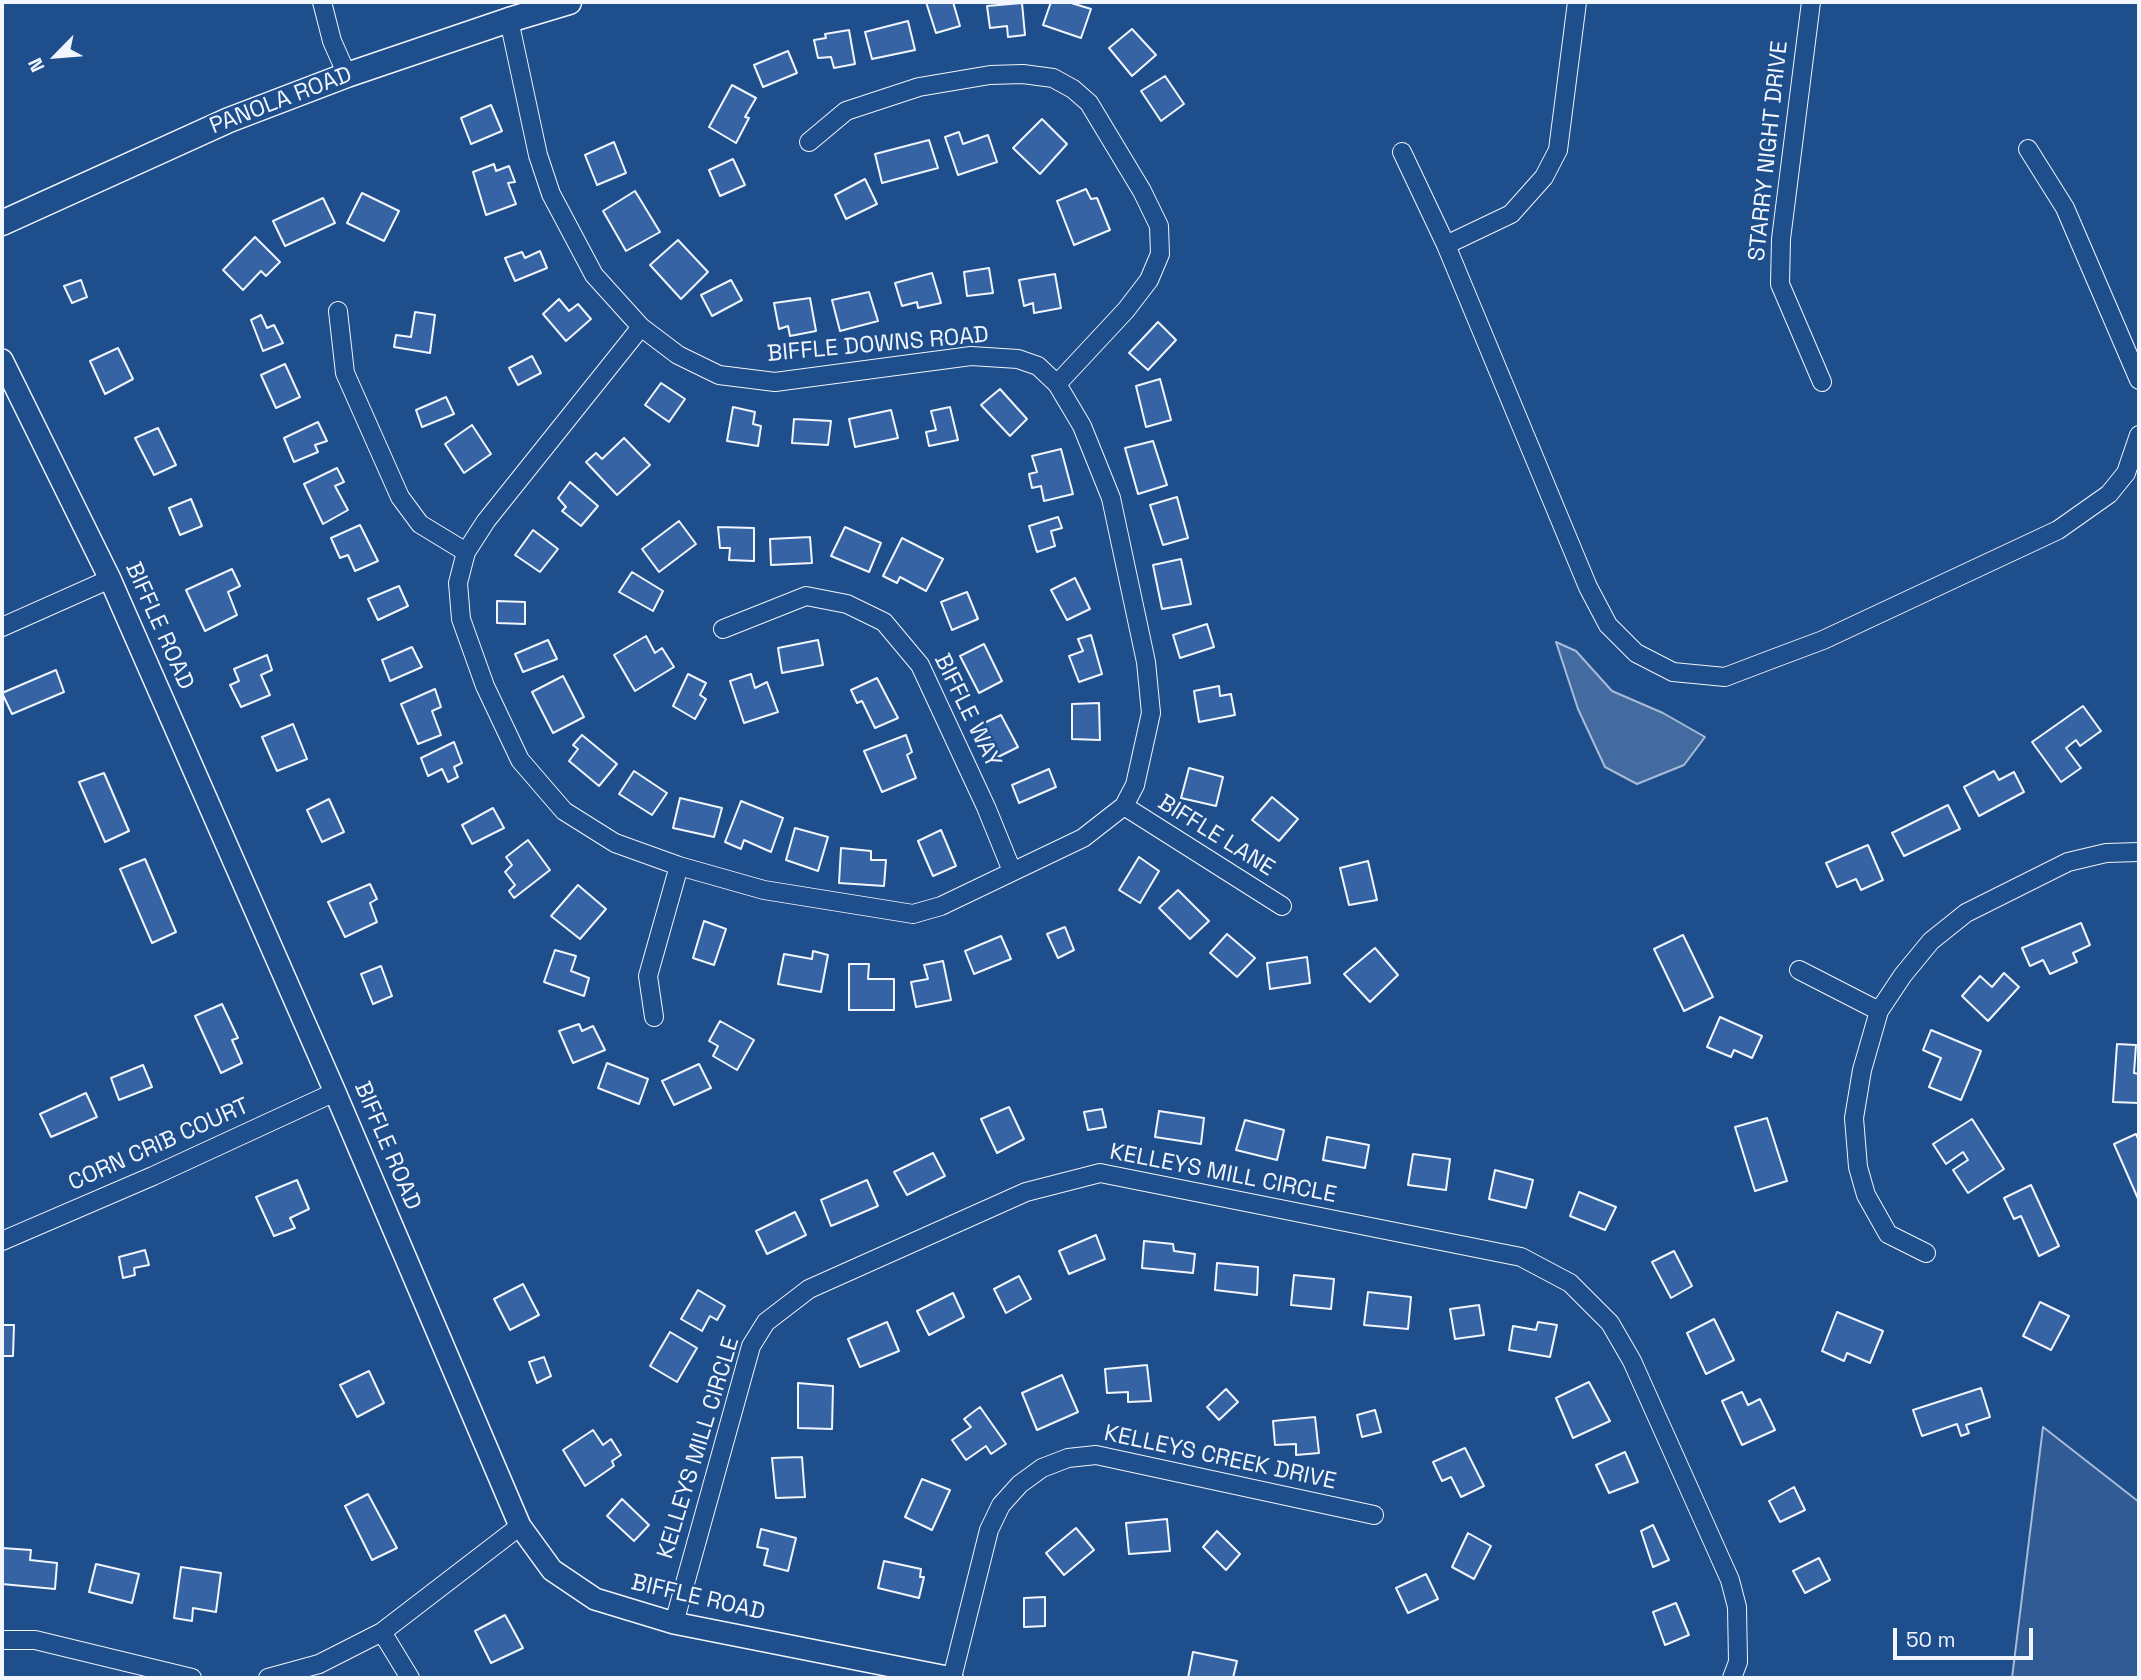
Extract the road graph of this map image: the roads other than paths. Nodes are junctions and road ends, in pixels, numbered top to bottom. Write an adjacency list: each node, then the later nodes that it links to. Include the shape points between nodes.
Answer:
1 (322, 2): 6 (street)
2 (569, 2): 5 (main road, PANOLA ROAD)
3 (1577, 2): 11 (street, via 1558,150 1544,177 1511,214)
4 (1811, 2): 16 (street, STARRY NIGHT DRIVE, via 1781,239 1780,284)
5 (509, 20): 6 (main road, PANOLA ROAD); 13 (street, BIFFLE DOWNS ROAD, via 551,194 594,275)
6 (347, 75): 10 (main road, PANOLA ROAD, via 229,120)
7 (809, 142): 17 (street, via 846,111 919,87 990,75 1053,78 1089,103 1159,226 1160,254 1149,280 1126,310)
8 (2028, 149): 15 (street, via 2065,208)
9 (1402, 152): 11 (street)
10 (2, 223)
11 (1446, 245): 18 (street, via 1608,625 1636,653 1673,672 1725,677 1767,662 2058,530 2109,494 2126,473)
12 (338, 312): 19 (street, via 345,373 400,497 420,524)
13 (641, 327): 17 (street, BIFFLE DOWNS ROAD, via 678,355 719,375 775,382 971,356 1018,359 1038,366); 19 (street, BIFFLE DOWNS ROAD)
14 (2, 360): 20 (street, BIFFLE ROAD)
15 (2139, 380)
16 (1822, 382)
17 (1057, 384): 23 (street, BIFFLE DOWNS ROAD, via 1082,426 1111,498 1146,662 1151,713 1135,785)
18 (2139, 435)
19 (466, 552): 25 (street, BIFFLE DOWNS ROAD, via 458,583 461,619 485,686 520,760 564,811 615,843)
20 (110, 579): 21 (street); 31 (street, BIFFLE ROAD)
21 (2, 627)
22 (723, 629): 26 (street, BIFFLE WAY, via 806,596 847,604 884,622 920,665)
23 (1124, 806): 26 (street, BIFFLE DOWNS ROAD, via 1083,838); 27 (street, BIFFLE LANE)
24 (2139, 852): 29 (street, via 2105,853 2068,862 1966,913 1931,941)
25 (679, 866): 26 (street, BIFFLE DOWNS ROAD, via 764,890 913,914 941,906); 30 (street, via 648,976)
26 (1012, 871)
27 (1282, 906)
28 (1799, 970): 29 (street)
29 (1879, 1012): 33 (street, via 1854,1118 1858,1167 1866,1195 1888,1234)
30 (654, 1017)
31 (335, 1091): 32 (street, CORN CRIB COURT); 35 (street, BIFFLE ROAD)
32 (2, 1241)
33 (1926, 1253)
34 (1374, 1515): 43 (street, KELLEYS CREEK DRIVE, via 1096,1455 1068,1458 1042,1468 1001,1505 989,1530)
35 (520, 1527): 36 (street, BIFFLE ROAD, via 552,1570 595,1599); 37 (street)
36 (674, 1623): 43 (street, BIFFLE ROAD); 44 (street, KELLEYS MILL CIRCLE, via 751,1346 765,1322 809,1289 1026,1192 1100,1173 1521,1257 1570,1283 1610,1322 1632,1361 1730,1580 1737,1607 1738,1662)
37 (382, 1632): 41 (street, via 319,1664); 42 (street)
38 (2, 1640): 39 (street, via 35,1640)
39 (172, 1676): 40 (street)
40 (192, 1678)
41 (268, 1678)
42 (410, 1678)
43 (952, 1678)
44 (1732, 1678)

